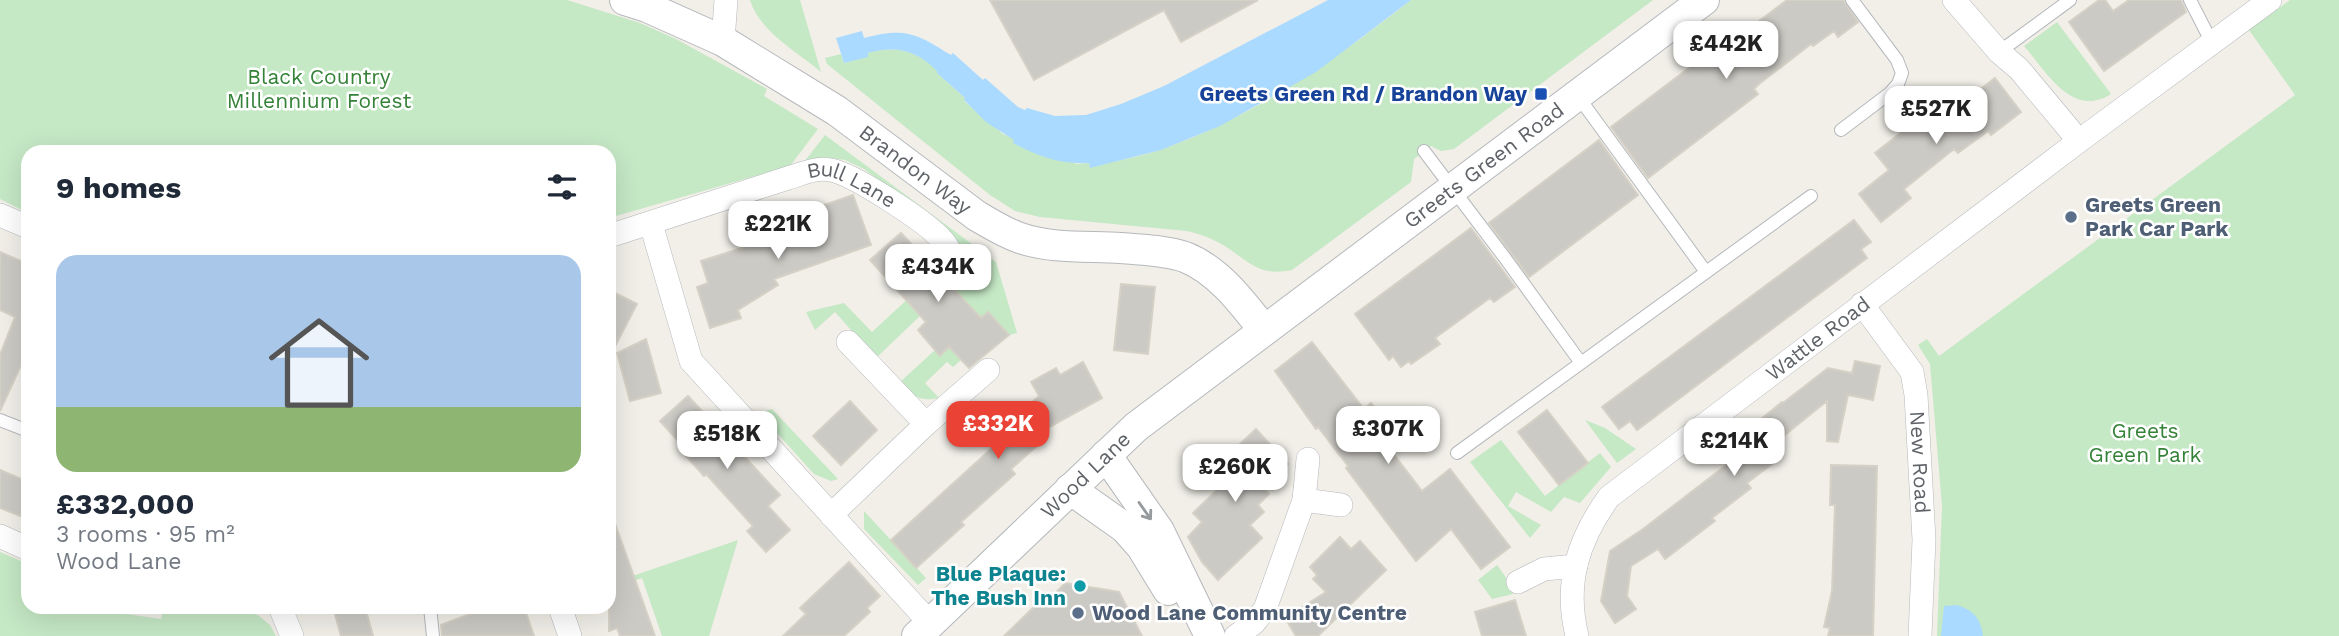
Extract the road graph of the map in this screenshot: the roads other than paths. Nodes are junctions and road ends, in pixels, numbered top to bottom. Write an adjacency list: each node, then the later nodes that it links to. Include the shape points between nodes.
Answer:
1 (625, 0): 9 (street, Brandon Way)
2 (726, 0): 9 (street)
3 (1704, 0): 12 (street, Greets Green Road)
4 (1852, 0): 13 (lane, via 1902,73 1890,93)
5 (1954, 0): 11 (street)
6 (2070, 0): 11 (lane)
7 (2190, 0): 10 (lane)
8 (2270, 0): 10 (street, Wattle Road)
9 (723, 41): 25 (street, Brandon Way, via 837,111 999,229 1048,244 1150,250 1185,257 1235,293)
10 (2212, 43): 14 (street, Wattle Road)
11 (1999, 52): 14 (street, via 2019,69)
12 (1577, 95): 16 (street, Greets Green Road); 23 (lane)
13 (1842, 130)
14 (2079, 141): 24 (street, Wattle Road)
15 (1424, 151): 16 (lane)
16 (1453, 187): 25 (street, Greets Green Road); 27 (lane)
17 (1811, 196): 23 (lane)
18 (0, 215): 20 (street)
19 (651, 224): 21 (street, Bull Lane); 22 (street, Bull Lane, via 827,169 843,173 918,220 942,239); 38 (street, via 691,361)
20 (21, 225)
21 (616, 234)
22 (954, 258)
23 (1706, 272): 27 (lane)
24 (1862, 304): 41 (street, Wattle Road, via 1609,497 1591,522); 53 (street, New Road, via 1912,372 1924,540)
25 (1263, 329): 33 (street, Wood Lane)
26 (848, 342): 30 (street)
27 (1581, 363): 32 (lane)
28 (988, 370): 30 (street)
29 (0, 419): 31 (lane)
30 (926, 424): 38 (street)
31 (21, 428)
32 (1457, 453)
33 (1106, 455): 35 (street, Wood Lane); 50 (street, one-way to 50, via 1159,531)
34 (1308, 459): 36 (street)
35 (1070, 489): 46 (street, Wood Lane); 50 (street, via 1125,528 1174,599)
36 (1304, 500): 37 (street); 51 (street, via 1265,608)
37 (1341, 505)
38 (831, 515): 46 (street)
39 (0, 536): 40 (street)
40 (21, 546)
41 (1576, 566): 42 (street, via 1553,567); 52 (street, Wattle Road, via 1572,614)
42 (1518, 582)
43 (283, 614): 47 (street)
44 (430, 614): 48 (lane)
45 (562, 614): 49 (street)
46 (924, 630)
47 (292, 636)
48 (433, 636)
49 (570, 636)
50 (1207, 636)
51 (1236, 636)
52 (1577, 636)
53 (1920, 636)

